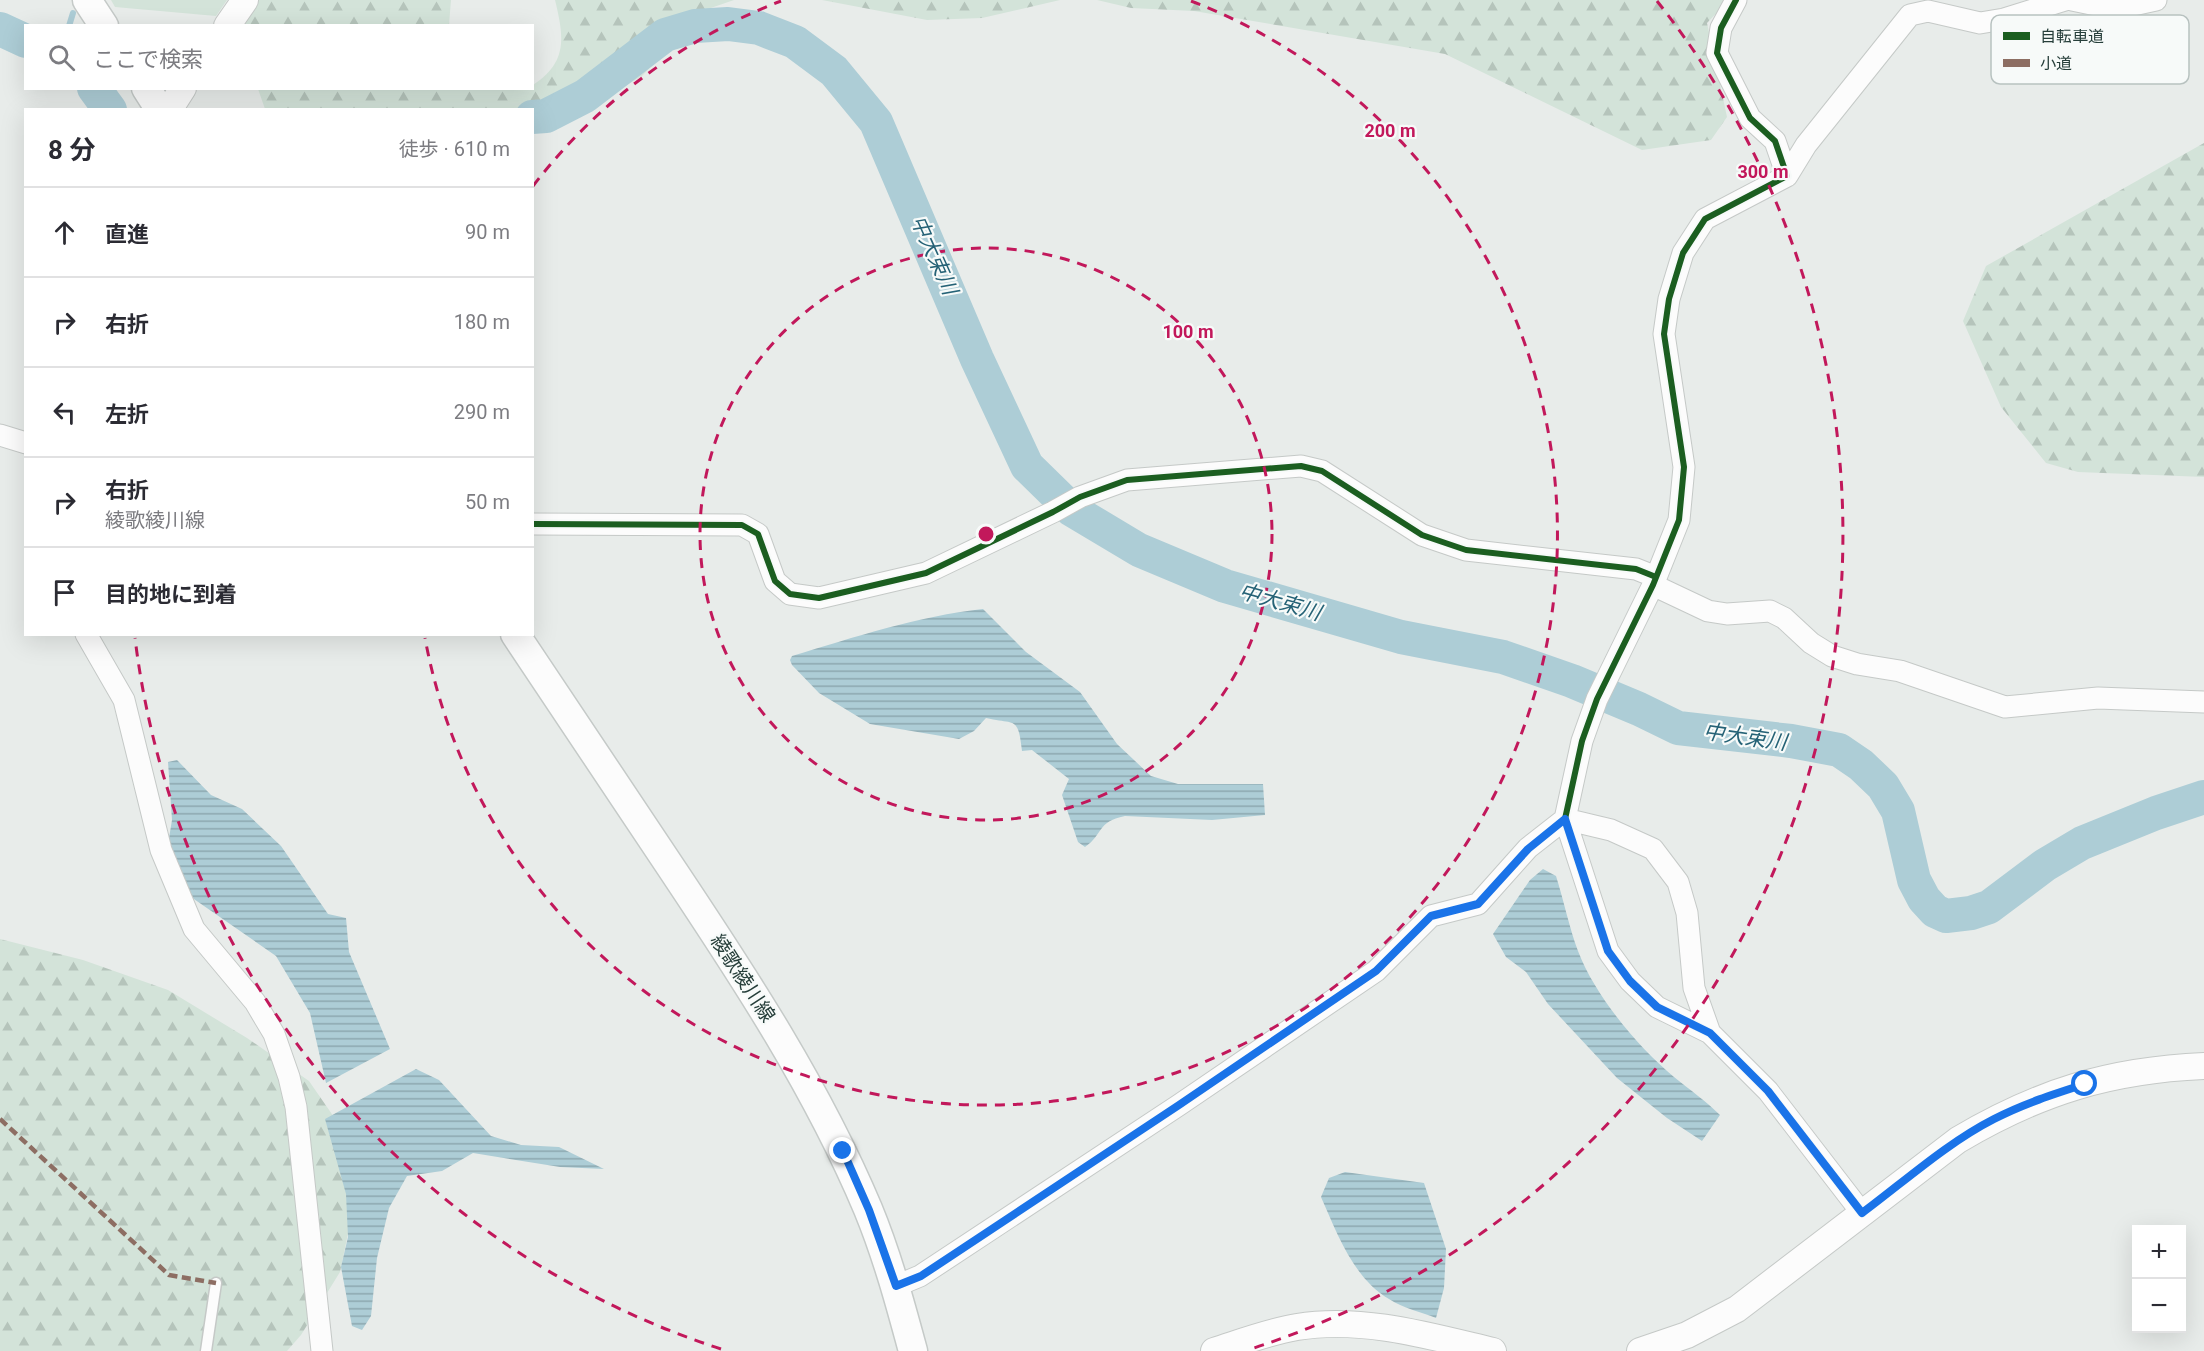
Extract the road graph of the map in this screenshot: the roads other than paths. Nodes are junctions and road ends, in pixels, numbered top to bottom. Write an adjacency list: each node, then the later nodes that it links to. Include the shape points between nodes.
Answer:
1 (87, 0): 9 (main road)
2 (245, 0): 10 (street)
3 (1737, 0): 15 (street, via 1721,28 1717,53 1750,118 1775,141)
4 (2065, 0): 7 (street)
5 (2072, 0): 6 (street, via 2115,9)
6 (2156, 0)
7 (2017, 15)
8 (1991, 21): 15 (street, via 1980,23 1928,11 1910,15 1806,145)
9 (103, 24)
10 (228, 24)
11 (147, 90): 13 (main road)
12 (182, 90): 14 (street)
13 (159, 108)
14 (170, 108)
15 (1787, 176): 19 (street, via 1705,219 1683,253 1669,299 1664,334 1684,467 1679,520)
16 (0, 435): 17 (street)
17 (24, 442)
18 (534, 524): 19 (street, via 742,525 758,534 775,581 790,594 819,598 926,573 1080,497 1127,480 1301,466 1322,471 1422,535 1466,550 1635,569)
19 (1655, 581): 22 (street, via 1708,611 1770,611 1832,656 1900,671 2005,707 2098,698); 23 (street, via 1597,699 1582,741)
20 (87, 636): 31 (street, via 124,700 161,850 194,929 255,1002 274,1034 285,1066 296,1107)
21 (516, 636): 28 (main road, 綾歌綾川線, via 792,1054 869,1210)
22 (2204, 702)
23 (1565, 819): 24 (street, via 1608,951 1630,981 1657,1007); 24 (street, via 1611,830 1653,849 1678,882 1687,913 1694,988); 28 (street, via 1528,849 1478,904 1431,916 1376,971 921,1276)
24 (1710, 1033): 26 (street, via 1768,1091)
25 (2204, 1066): 26 (street, via 2126,1073 2033,1101 1958,1140)
26 (1862, 1213): 29 (street)
27 (216, 1283): 30 (lane)
28 (896, 1286): 32 (main road, 綾歌綾川線)
29 (1690, 1343): 35 (street)
30 (206, 1351)
31 (322, 1351)
32 (913, 1351)
33 (1214, 1351): 34 (street, via 1266,1333 1327,1323 1388,1328)
34 (1492, 1351)
35 (1640, 1351)

